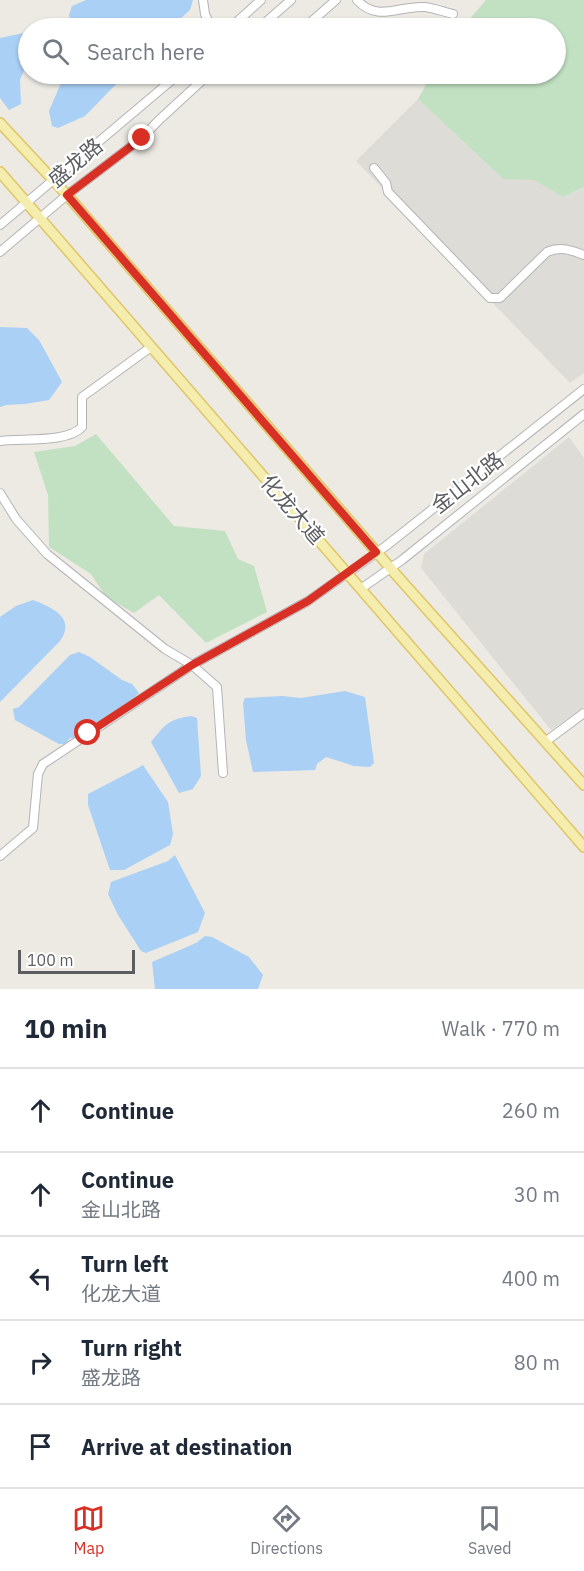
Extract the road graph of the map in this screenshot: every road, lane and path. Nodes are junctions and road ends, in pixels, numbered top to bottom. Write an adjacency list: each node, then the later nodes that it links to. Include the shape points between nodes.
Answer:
1 (203, 0): 7 (street)
2 (261, 0): 8 (street)
3 (291, 0): 9 (street)
4 (336, 0): 10 (street)
5 (357, 0): 6 (street, via 376,12 424,7)
6 (453, 14)
7 (207, 18)
8 (241, 18)
9 (270, 18)
10 (315, 18)
11 (167, 84): 16 (street, 盛龙路)
12 (199, 84): 17 (street, 盛龙路, via 142,138)
13 (0, 123): 16 (main road, 化龙大道)
14 (374, 168): 22 (street, via 388,192 490,298 500,298 547,252 556,248)
15 (0, 172): 18 (main road, 化龙大道)
16 (53, 180): 17 (main road, 化龙大道); 18 (street, 盛龙路)
17 (67, 195): 19 (street, 盛龙路); 28 (main road, 化龙大道)
18 (26, 203): 19 (main road, 化龙大道); 20 (street, 盛龙路)
19 (39, 218): 21 (street, 盛龙路); 23 (main road, 化龙大道)
20 (0, 225)
21 (0, 252)
22 (584, 255)
23 (151, 347): 26 (street, via 82,397 82,427 78,432 62,437); 30 (main road, 化龙大道)
24 (584, 389): 28 (street, 金山北路)
25 (584, 414): 29 (street, 金山北路)
26 (0, 441)
27 (0, 493): 32 (street, via 16,519 47,554 165,650)
28 (376, 552): 29 (main road, 化龙大道); 30 (street, 金山北路)
29 (390, 568): 31 (street, 金山北路); 34 (main road, 化龙大道)
30 (349, 573): 31 (main road, 化龙大道); 32 (street, 金山北路, via 308,601)
31 (362, 588): 37 (main road, 化龙大道)
32 (192, 665): 35 (street, via 217,687); 38 (street, 金山北路, via 43,764 38,774 33,828)
33 (584, 713): 34 (street)
34 (545, 742): 36 (main road, 化龙大道)
35 (223, 773)
36 (584, 785)
37 (584, 846)
38 (0, 856)

